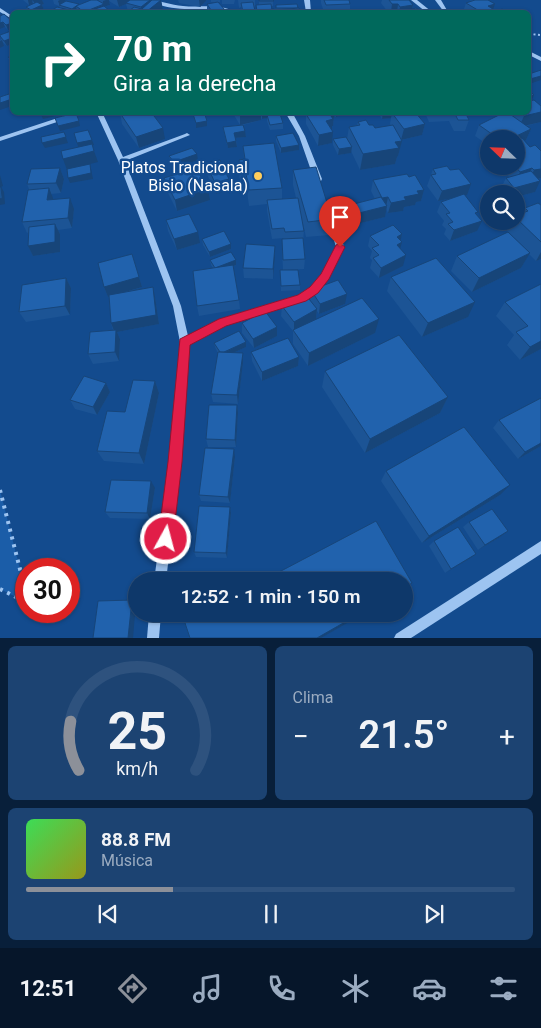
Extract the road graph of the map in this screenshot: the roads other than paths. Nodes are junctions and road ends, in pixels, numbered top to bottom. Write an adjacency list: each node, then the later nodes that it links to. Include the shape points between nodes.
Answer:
1 (150, 0): 3 (street, via 182,8)
2 (414, 0): 4 (street)
3 (225, 10)
4 (426, 10)
5 (75, 115): 9 (street)
6 (100, 115): 10 (street)
7 (290, 115): 11 (street, via 302,136)
8 (187, 135): 10 (street)
9 (0, 139)
10 (121, 160): 13 (street, via 177,306)
11 (323, 191)
12 (326, 200): 13 (street, via 340,247 314,290 302,298 223,322)
13 (184, 342): 15 (street, via 175,462)
14 (541, 547): 18 (street)
15 (161, 572)
16 (154, 622): 17 (street)
17 (153, 638)
18 (400, 638)

